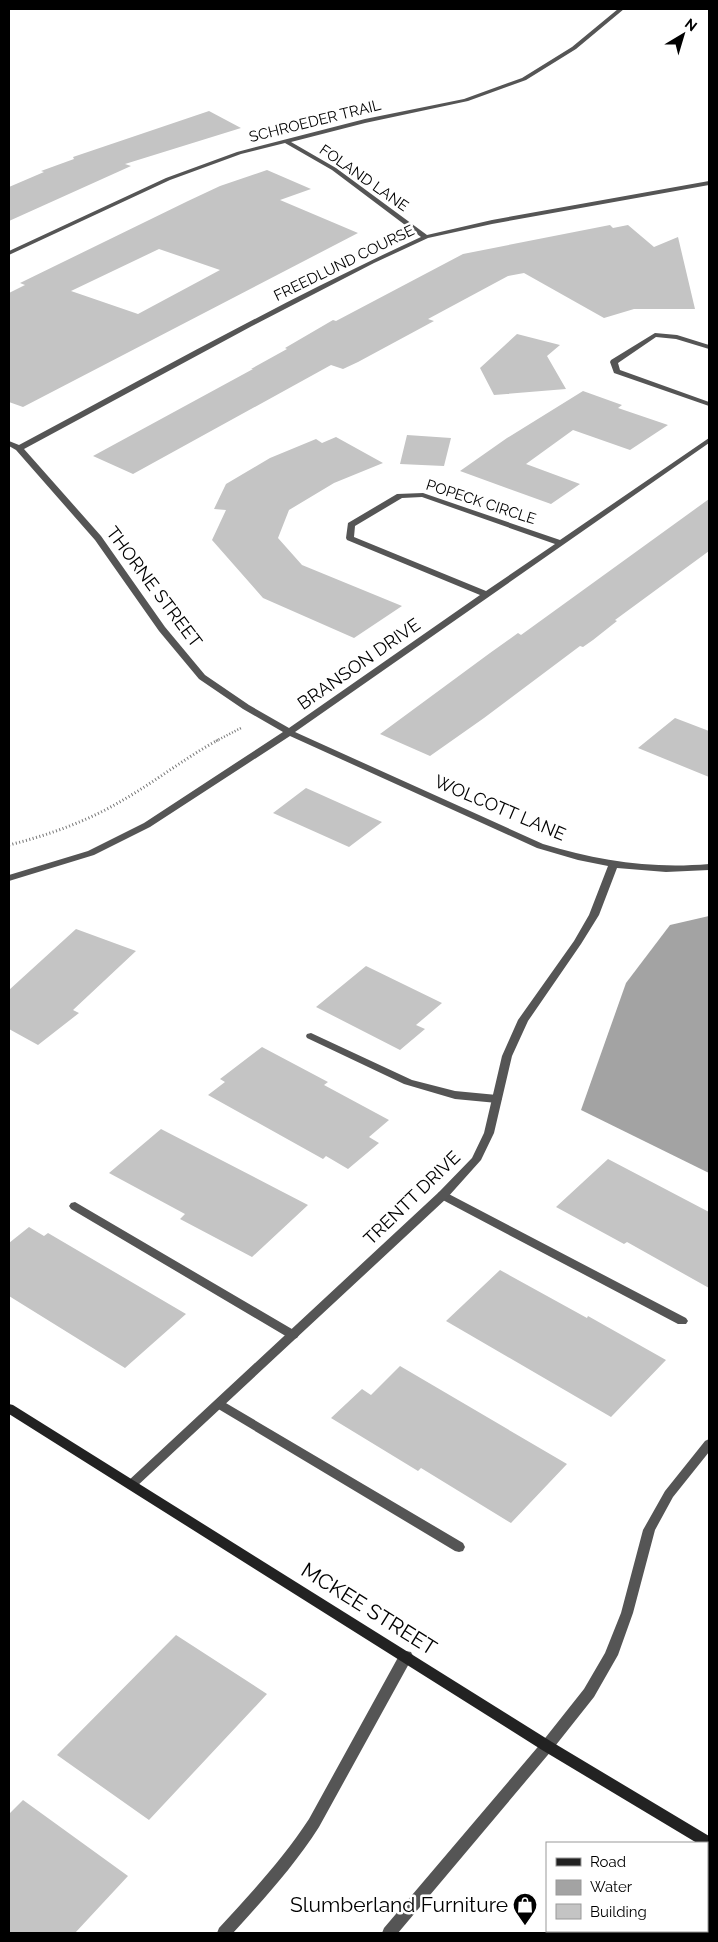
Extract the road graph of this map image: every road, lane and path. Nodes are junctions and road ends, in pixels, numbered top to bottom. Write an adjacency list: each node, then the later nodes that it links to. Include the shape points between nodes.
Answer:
1 (621, 9): 2 (street, SCHROEDER TRAIL, via 574,48 524,79 466,100)
2 (286, 141): 4 (street, FOLAND LANE, via 334,169); 5 (street, SCHROEDER TRAIL, via 239,153 168,179)
3 (709, 183): 4 (street, FREEDLUND COURSE)
4 (426, 237): 10 (street, FREEDLUND COURSE, via 250,325)
5 (9, 253)
6 (709, 347): 7 (street, via 677,337 655,335 614,362 617,371)
7 (709, 404)
8 (709, 440): 11 (street, BRANSON DRIVE)
9 (9, 444): 10 (street, THORNE STREET)
10 (19, 448): 14 (street, THORNE STREET, via 98,538 162,629 202,678)
11 (561, 543): 12 (street, BRANSON DRIVE); 12 (street, POPECK CIRCLE, via 423,496 400,496 351,525 350,538)
12 (486, 595): 14 (street, BRANSON DRIVE)
13 (243, 727): 15 (path, via 88,819)
14 (289, 732): 16 (street, WOLCOTT LANE, via 540,846); 18 (street, BRANSON DRIVE, via 147,825 91,853)
15 (9, 845)
16 (613, 865): 17 (street, WOLCOTT LANE, via 652,869); 20 (street, TRENTT DRIVE, via 594,915 523,1020 507,1056)
17 (709, 867)
18 (9, 878)
19 (311, 1036): 20 (street, via 408,1082 455,1095)
20 (497, 1100): 21 (street, TRENTT DRIVE, via 489,1133 476,1160)
21 (444, 1195): 23 (street); 24 (street, TRENTT DRIVE)
22 (75, 1206): 24 (street)
23 (682, 1321)
24 (293, 1335): 25 (street, TRENTT DRIVE)
25 (219, 1404): 28 (street, TRENTT DRIVE); 29 (street)
26 (9, 1408): 28 (street, MCKEE STREET)
27 (709, 1444): 31 (street, via 669,1494 649,1530 627,1613 611,1655 589,1693)
28 (132, 1484): 30 (street, MCKEE STREET)
29 (459, 1547)
30 (406, 1656): 31 (street, MCKEE STREET); 33 (street, via 297,1849)
31 (547, 1746): 32 (street, MCKEE STREET); 34 (street)
32 (707, 1842)
33 (224, 1933)
34 (389, 1933)

